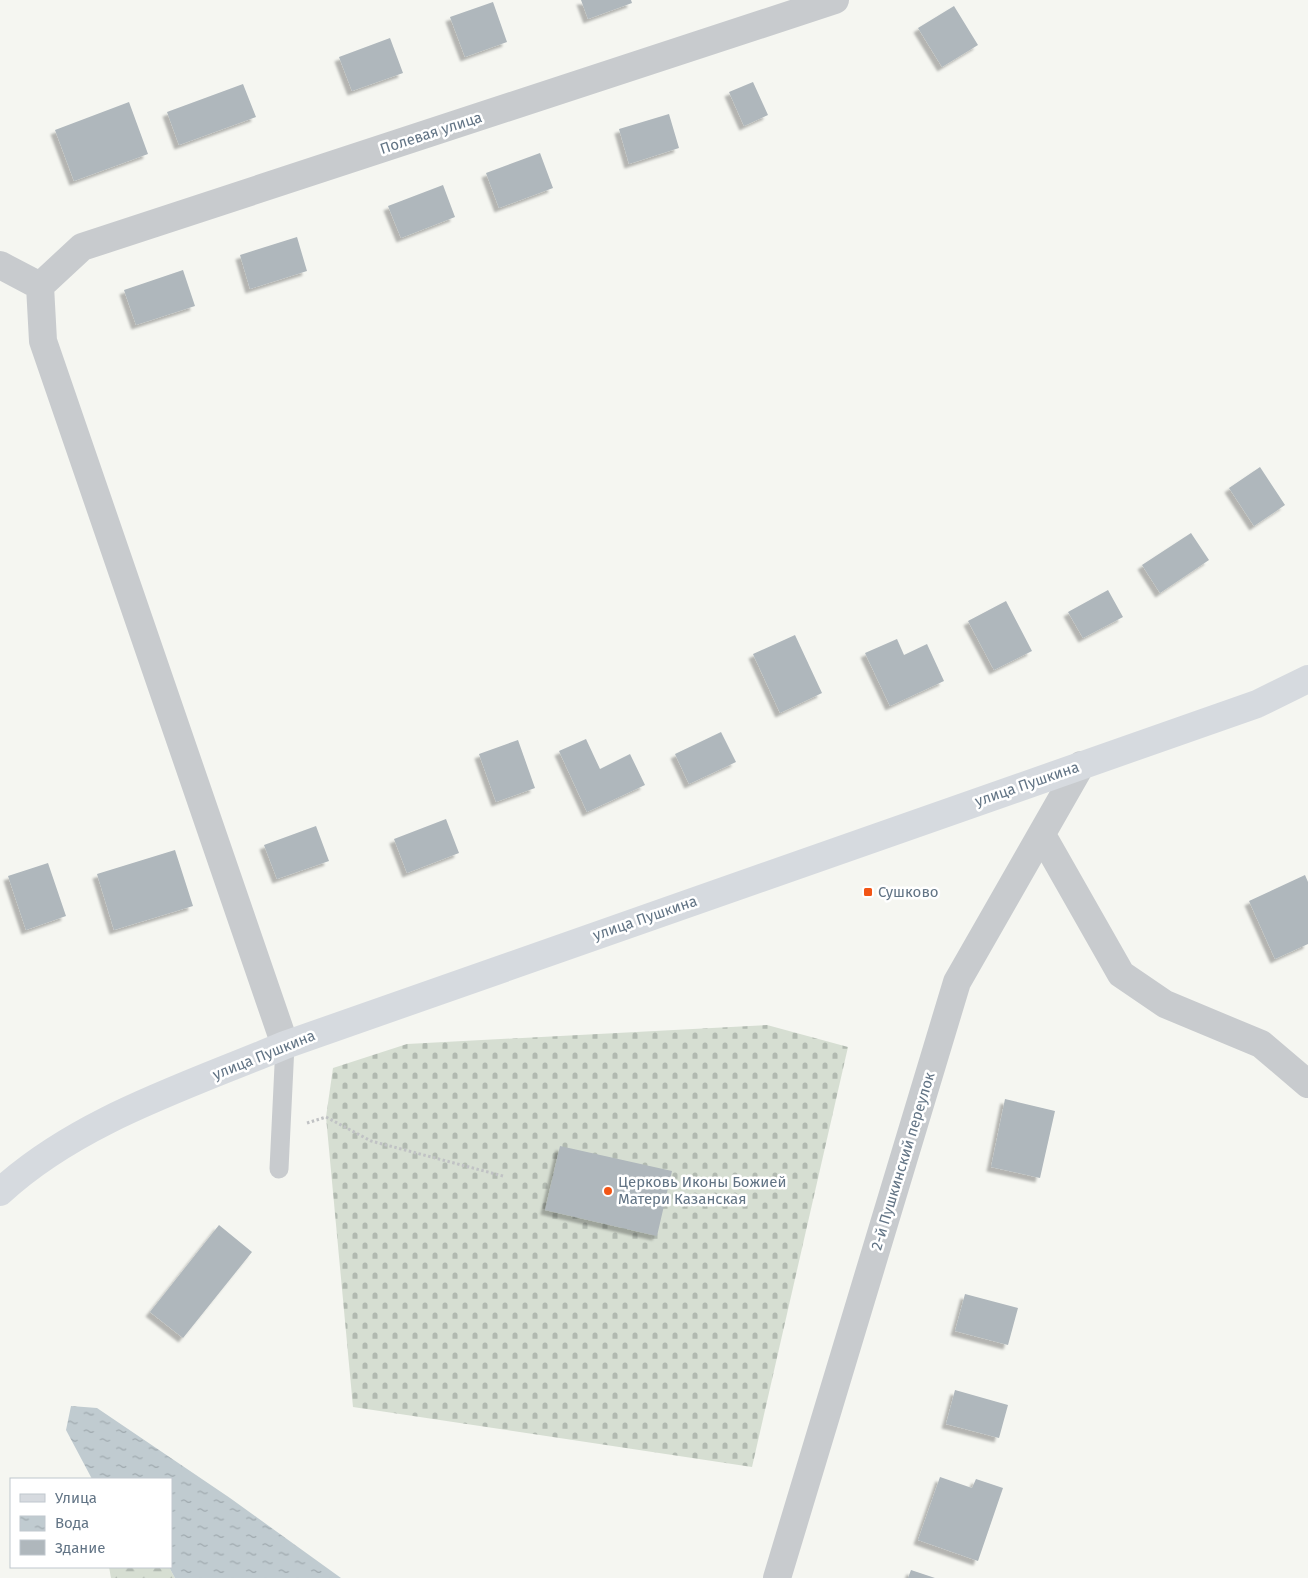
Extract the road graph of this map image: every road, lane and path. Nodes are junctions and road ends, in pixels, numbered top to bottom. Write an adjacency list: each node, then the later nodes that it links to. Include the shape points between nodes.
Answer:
1 (836, 0): 3 (street, Полевая улица, via 82,247)
2 (0, 265): 3 (street)
3 (40, 286): 7 (street, via 43,341)
4 (1308, 679): 5 (main road, улица Пушкина, via 1257,704)
5 (1081, 765): 6 (street, 2-й Пушкинский переулок); 7 (main road, улица Пушкина)
6 (1042, 835): 8 (street, via 1121,974 1165,1004 1261,1044); 13 (street, 2-й Пушкинский переулок, via 957,982)
7 (285, 1045): 9 (lane); 12 (main road, улица Пушкина, via 86,1132 25,1169)
8 (1308, 1084)
9 (282, 1131): 10 (lane); 11 (path, via 326,1117 371,1141)
10 (279, 1169)
11 (503, 1176)
12 (0, 1192)
13 (777, 1578)

